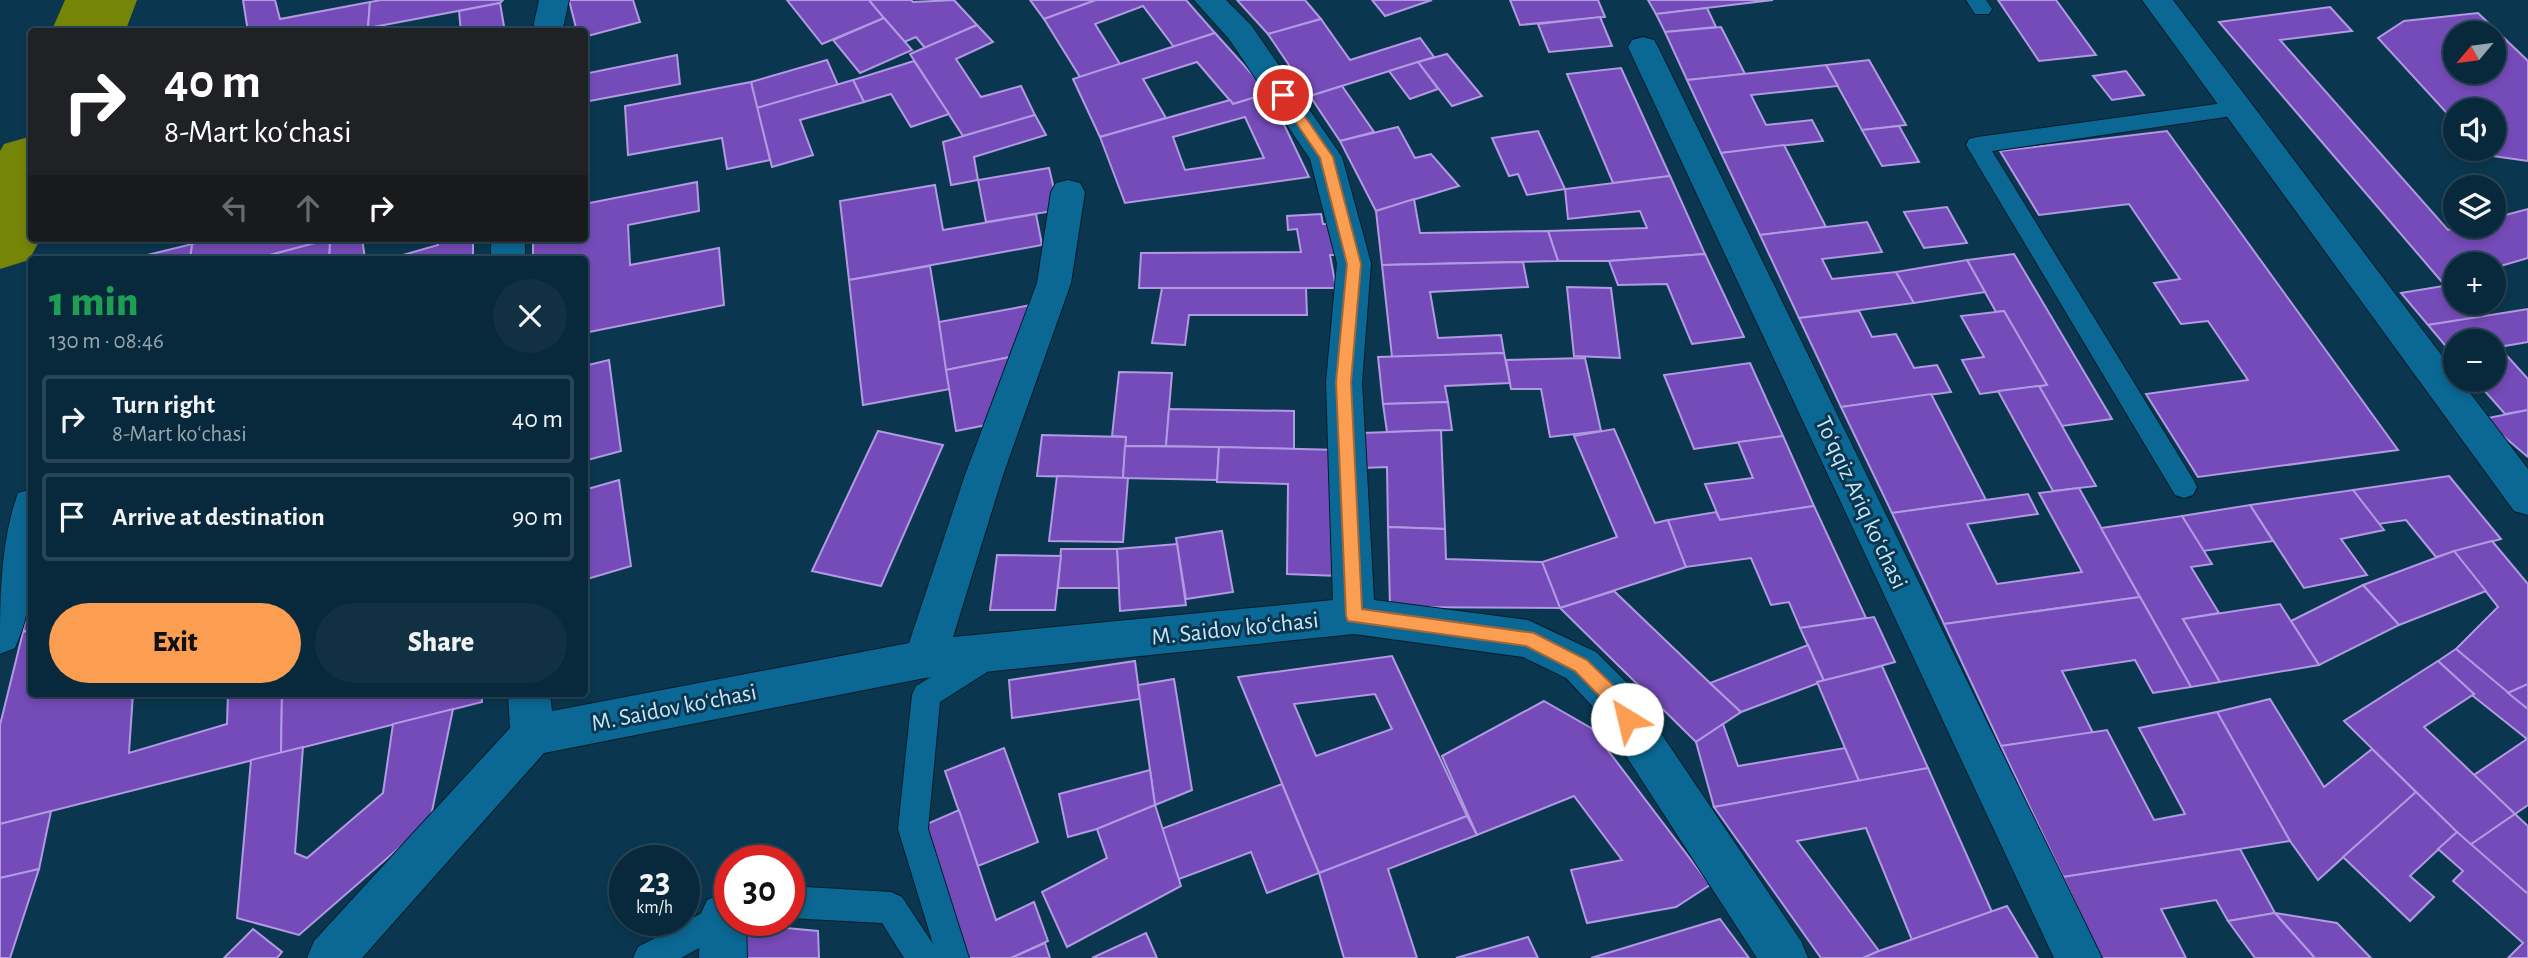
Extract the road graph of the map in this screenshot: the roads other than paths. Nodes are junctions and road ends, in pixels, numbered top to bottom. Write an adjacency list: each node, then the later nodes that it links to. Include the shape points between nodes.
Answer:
1 (554, 0): 4 (street)
2 (1209, 0): 11 (street, via 1240,32 1326,157 1354,264 1343,382)
3 (2157, 0): 6 (street)
4 (548, 28)
5 (1643, 47): 23 (street, Toʻqqiz Ariq koʻchasi)
6 (2238, 109): 8 (lane, via 1976,145); 9 (street)
7 (1068, 192): 14 (street, via 1054,283 984,475)
8 (2184, 487)
9 (2528, 499)
10 (28, 521): 12 (street)
11 (1354, 616): 13 (street, M. Saidov koʻchasi); 22 (street, M. Saidov koʻchasi, via 1528,639 1581,665 1612,697)
12 (0, 635)
13 (989, 655): 14 (street, M. Saidov koʻchasi); 21 (lane, via 926,695 913,829)
14 (925, 659): 15 (street, M. Saidov koʻchasi)
15 (531, 714): 18 (street)
16 (805, 903): 20 (lane, via 891,908)
17 (714, 934): 19 (lane)
18 (331, 958)
19 (649, 958)
20 (923, 958)
21 (953, 958)
22 (1784, 958)
23 (2078, 958)

